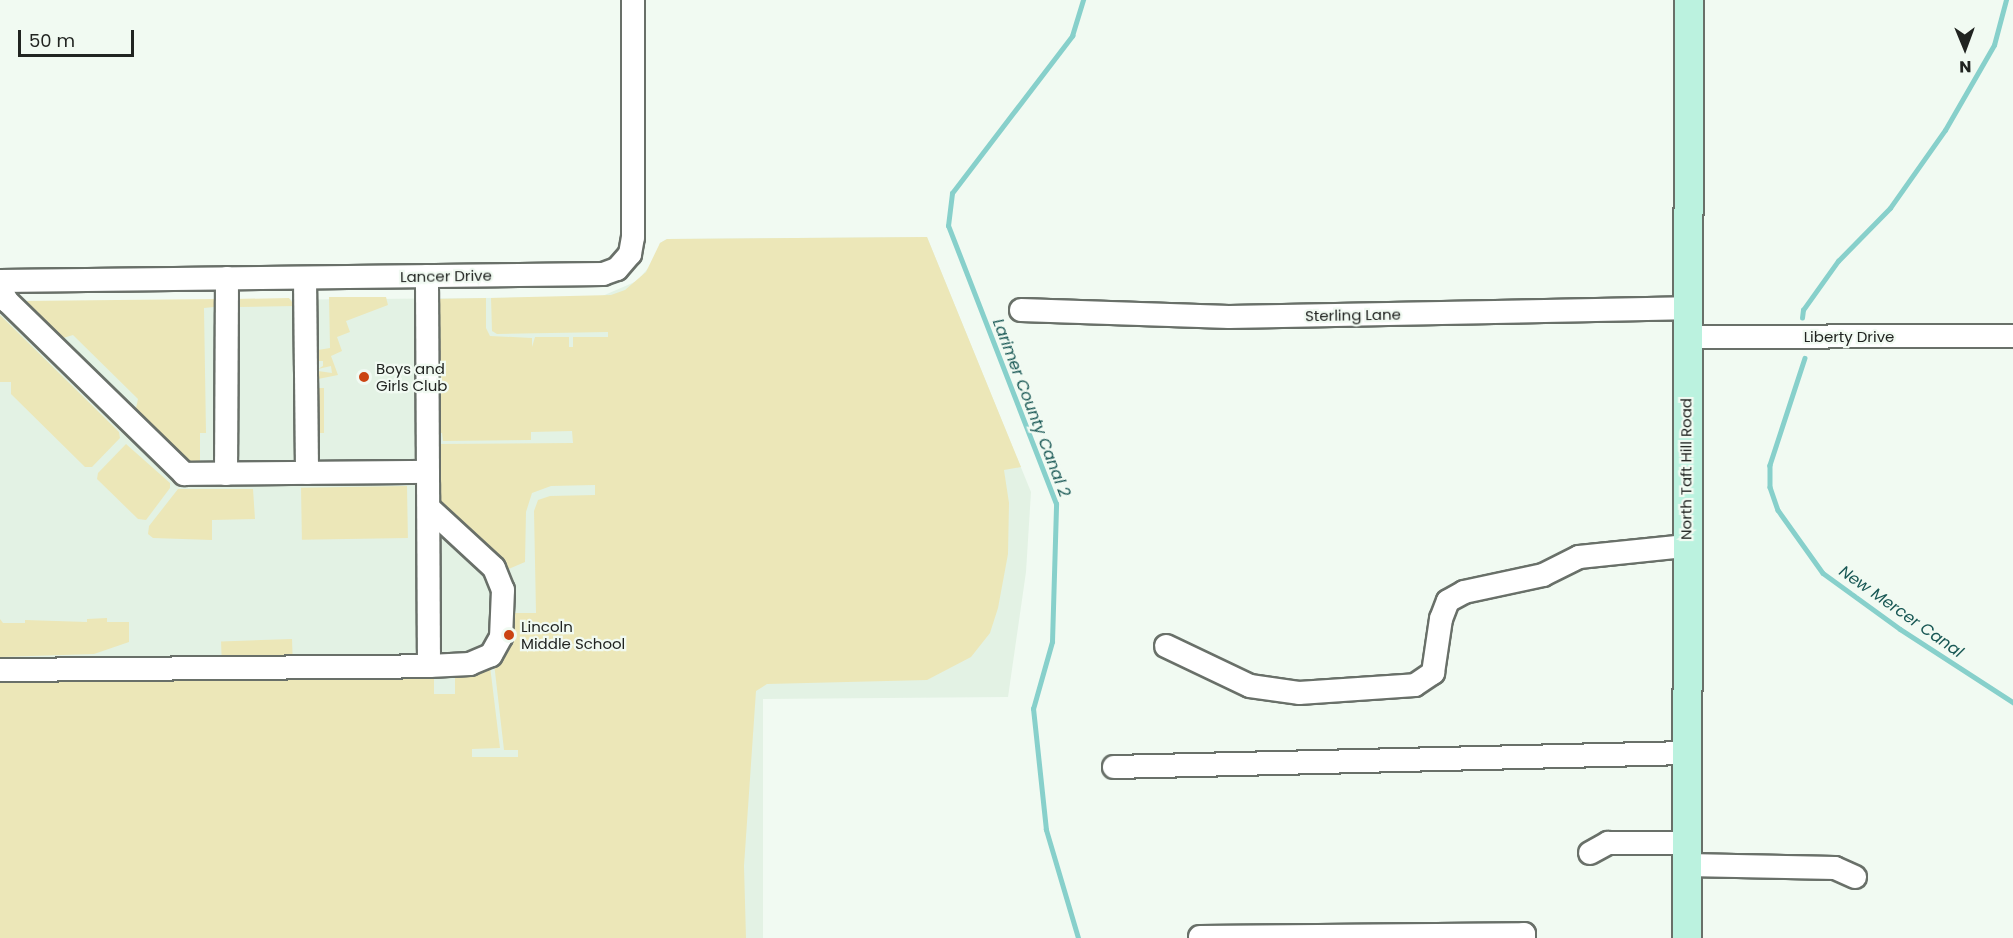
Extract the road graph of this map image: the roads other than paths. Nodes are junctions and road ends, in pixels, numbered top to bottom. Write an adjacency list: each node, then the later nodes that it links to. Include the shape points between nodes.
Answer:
1 (633, 0): 3 (street, Lancer Drive, via 633,237 625,263 603,274)
2 (1689, 0): 8 (main road, North Taft Hill Road)
3 (427, 276): 5 (street, Lancer Drive); 12 (street)
4 (227, 278): 5 (street, Lancer Drive); 6 (street, Lancer Drive); 14 (street)
5 (305, 278): 13 (street)
6 (0, 281)
7 (0, 288): 14 (street, via 7,301 184,474)
8 (1686, 308): 9 (street, Sterling Lane, via 1229,317); 11 (main road, North Taft Hill Road)
9 (1021, 310)
10 (2013, 336): 11 (street, Liberty Drive)
11 (1686, 337): 16 (main road, North Taft Hill Road)
12 (428, 472): 13 (street); 15 (street)
13 (307, 473): 14 (street)
14 (226, 474)
15 (429, 508): 18 (street); 18 (street, via 494,568 503,590 501,637 491,655 470,664)
16 (1686, 546): 17 (street, via 1579,557 1543,575 1464,592 1448,601 1441,619 1433,673 1416,686 1299,693 1250,686); 20 (main road, North Taft Hill Road)
17 (1167, 646)
18 (429, 666): 19 (street)
19 (0, 670)
20 (1687, 753): 21 (street); 23 (main road, North Taft Hill Road)
21 (1114, 767)
22 (1590, 853): 23 (street, via 1608,843)
23 (1687, 854): 24 (street, via 1835,868); 27 (main road, North Taft Hill Road)
24 (1855, 877)
25 (1200, 936): 26 (street, via 1524,934)
26 (1524, 938)
27 (1687, 938)

